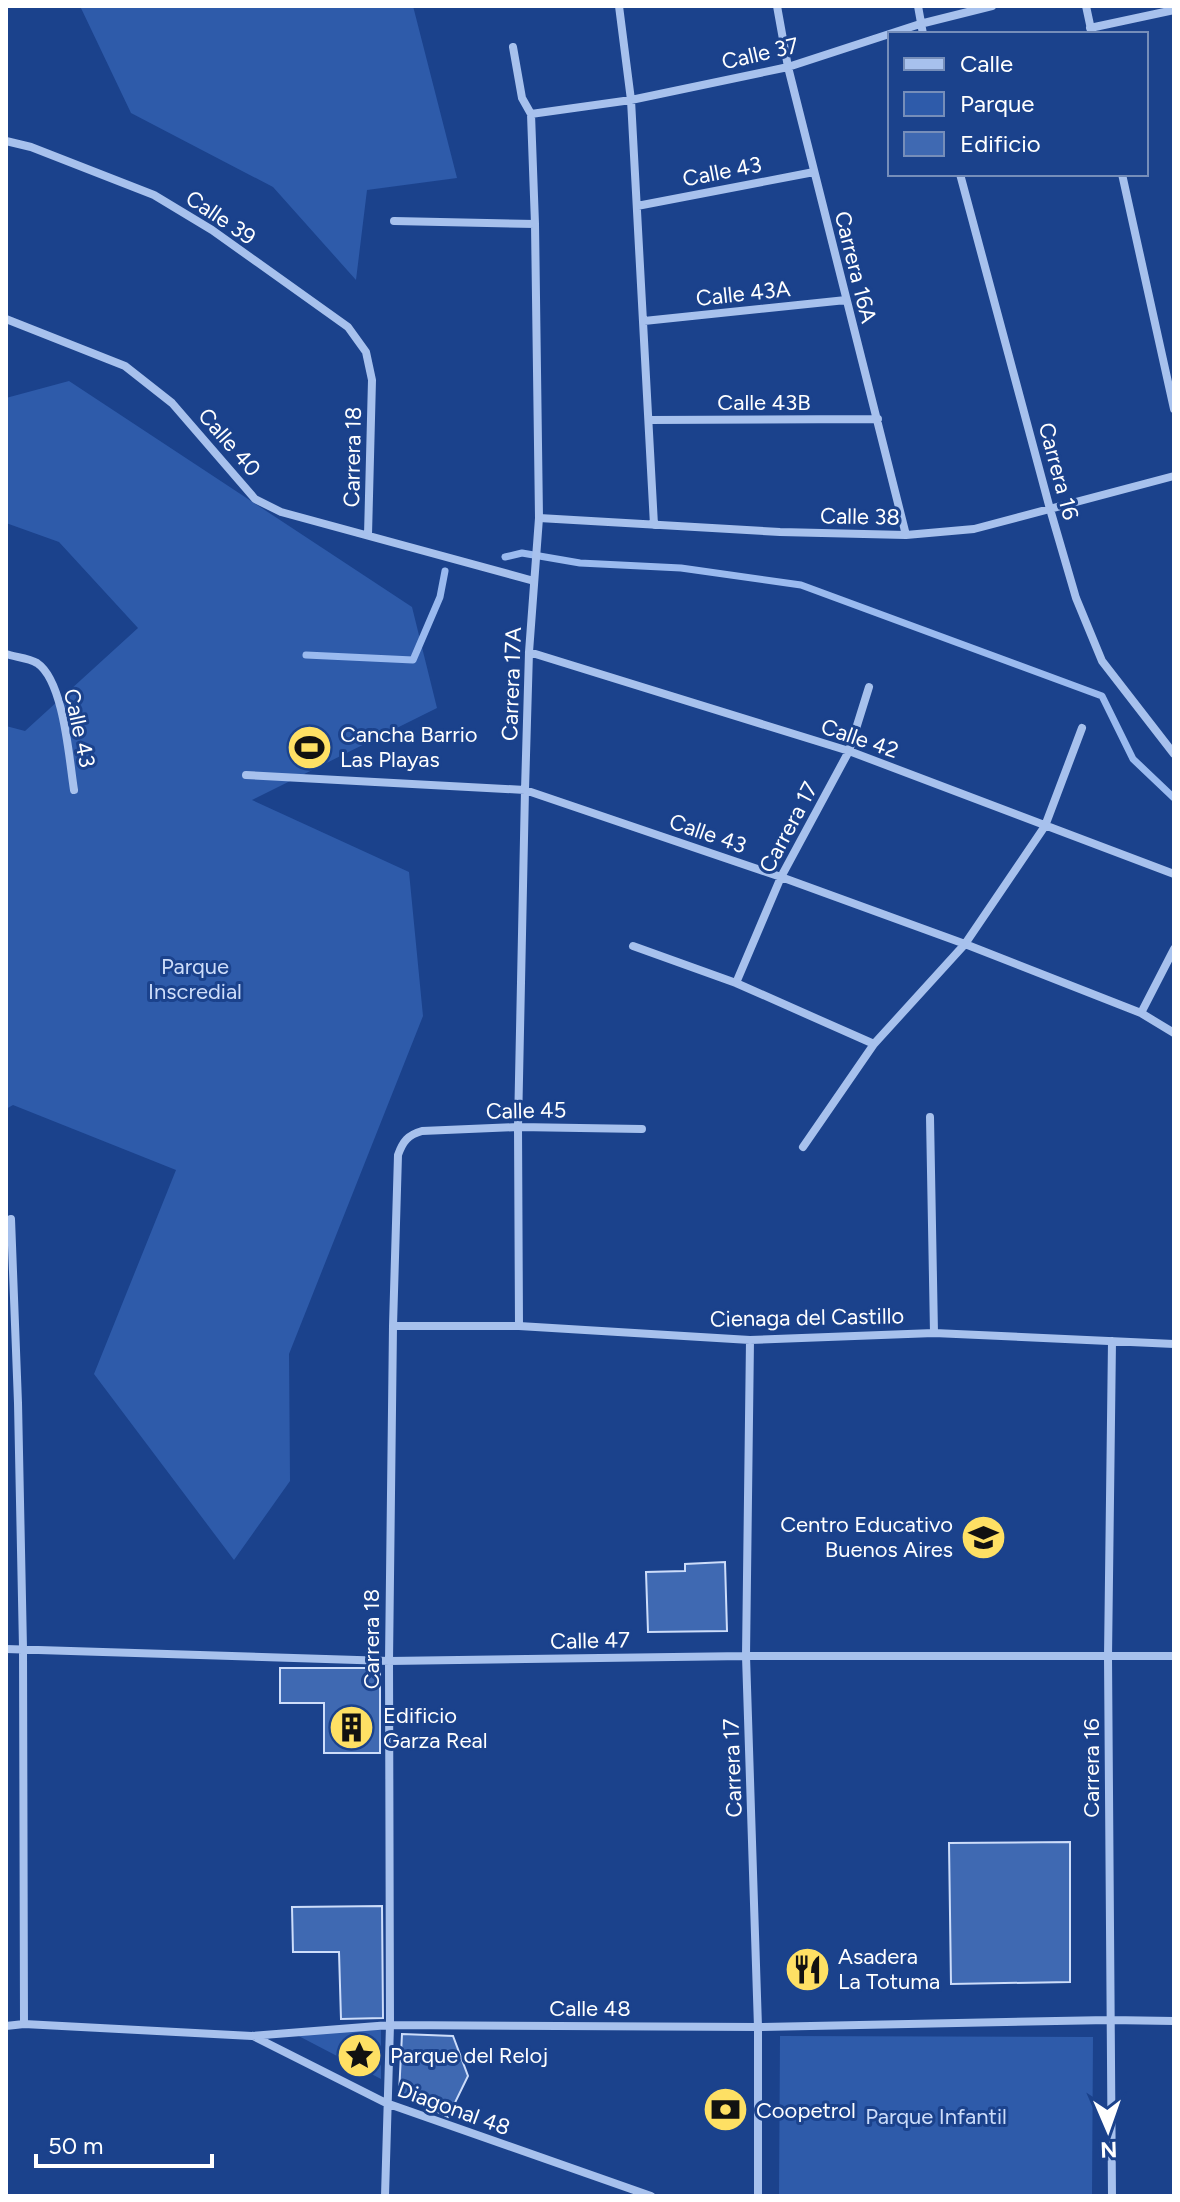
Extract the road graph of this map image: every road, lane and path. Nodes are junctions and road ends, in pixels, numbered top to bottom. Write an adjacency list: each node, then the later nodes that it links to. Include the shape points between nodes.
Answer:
1 (619, 6): 14 (street)
2 (777, 6): 13 (street, Carrera 16A)
3 (918, 6): 7 (street)
4 (992, 6): 7 (street, Calle 37)
5 (1086, 6): 8 (street)
6 (1174, 10): 8 (street)
7 (920, 24): 9 (street, Calle 37); 10 (street)
8 (1091, 31)
9 (895, 32)
10 (922, 32)
11 (888, 34): 13 (street, Calle 37)
12 (513, 47): 15 (street, Carrera 17A, via 522,98)
13 (788, 67): 14 (street, Calle 37); 17 (street, Carrera 16A)
14 (631, 100): 15 (street, Calle 37); 20 (street)
15 (531, 114): 22 (street, Carrera 17A)
16 (6, 141): 26 (street, Calle 39, via 154,195 212,230 348,327 366,352)
17 (814, 172): 20 (street, Calle 43); 23 (street, Carrera 16A)
18 (961, 176): 31 (street, Carrera 16)
19 (1122, 176): 27 (street)
20 (637, 206): 25 (street)
21 (394, 221): 22 (street)
22 (535, 224): 32 (street, Carrera 17A)
23 (846, 300): 25 (street, Calle 43A); 28 (street, Carrera 16A)
24 (6, 319): 34 (street, Calle 40, via 125,366 172,403 255,499 281,512)
25 (644, 321): 29 (street)
26 (372, 380): 34 (street, Carrera 18)
27 (1174, 409)
28 (878, 419): 29 (street, Calle 43B); 35 (street, Carrera 16A)
29 (649, 420): 33 (street)
30 (1174, 476): 31 (street, Calle 38)
31 (1050, 509): 35 (street, Calle 38, via 974,529); 42 (street, Carrera 16, via 1076,598 1102,661)
32 (539, 518): 33 (street, Calle 38); 36 (street, Carrera 17A)
33 (654, 525): 35 (street, Calle 38)
34 (368, 535): 36 (street, Calle 40)
35 (906, 535)
36 (534, 581): 37 (street, Carrera 17A)
37 (529, 652): 41 (street, Calle 42); 45 (street, Carrera 17A)
38 (6, 654): 44 (street, Calle 43, via 37,663 51,680)
39 (869, 687): 41 (street, Carrera 17)
40 (1082, 728): 46 (street)
41 (849, 751): 46 (street, Calle 42); 48 (street, Carrera 17)
42 (1174, 754)
43 (246, 775): 45 (street, Calle 43)
44 (74, 790)
45 (525, 790): 48 (street, Calle 43); 57 (street, Carrera 17A)
46 (1045, 826): 47 (street, Calle 42); 49 (street)
47 (1174, 874)
48 (781, 877): 49 (street, Calle 43); 52 (street, Carrera 17)
49 (965, 944): 53 (street, Calle 43); 55 (street)
50 (633, 946): 52 (street)
51 (1174, 949): 53 (street)
52 (736, 983): 55 (street)
53 (1141, 1013): 54 (street, Calle 43)
54 (1174, 1033)
55 (874, 1044): 60 (street)
56 (930, 1117): 64 (street)
57 (518, 1127): 58 (street, Calle 45); 59 (street, Calle 45); 63 (street, Carrera 17A)
58 (642, 1129)
59 (410, 1134): 62 (street, Carrera 18, via 398,1155)
60 (803, 1147)
61 (11, 1219): 69 (street)
62 (393, 1326): 63 (street, Cienaga del Castillo); 75 (street, Carrera 18)
63 (519, 1326): 65 (street, Cienaga del Castillo)
64 (934, 1333): 65 (street, Cienaga del Castillo); 66 (street, Cienaga del Castillo)
65 (750, 1340): 72 (street, Carrera 17)
66 (1112, 1341): 67 (street, Cienaga del Castillo); 74 (street, Carrera 16)
67 (1174, 1344)
68 (6, 1402): 69 (street)
69 (18, 1403): 70 (street)
70 (23, 1648): 71 (street, Calle 47); 75 (street, Calle 47); 78 (street)
71 (6, 1649)
72 (746, 1656): 74 (street, Calle 47); 75 (street, Calle 47); 81 (street, Carrera 17)
73 (1174, 1656): 74 (street, Calle 47)
74 (1108, 1657): 76 (street, Carrera 16)
75 (389, 1661): 79 (street, Carrera 18)
76 (1109, 2020): 77 (street, Calle 48); 81 (street, Calle 48); 87 (street, Carrera 16)
77 (1174, 2021)
78 (24, 2024): 80 (street, Calle 48); 82 (street, Calle 48)
79 (390, 2025): 81 (street, Calle 48); 82 (street, Calle 48); 83 (street, Carrera 18)
80 (6, 2026)
81 (758, 2027): 86 (street, Carrera 17)
82 (252, 2036): 83 (street, Diagonal 48)
83 (386, 2103): 84 (street, Carrera 18); 85 (street, Diagonal 48)
84 (385, 2196)
85 (651, 2196)
86 (758, 2196)
87 (1112, 2196)

